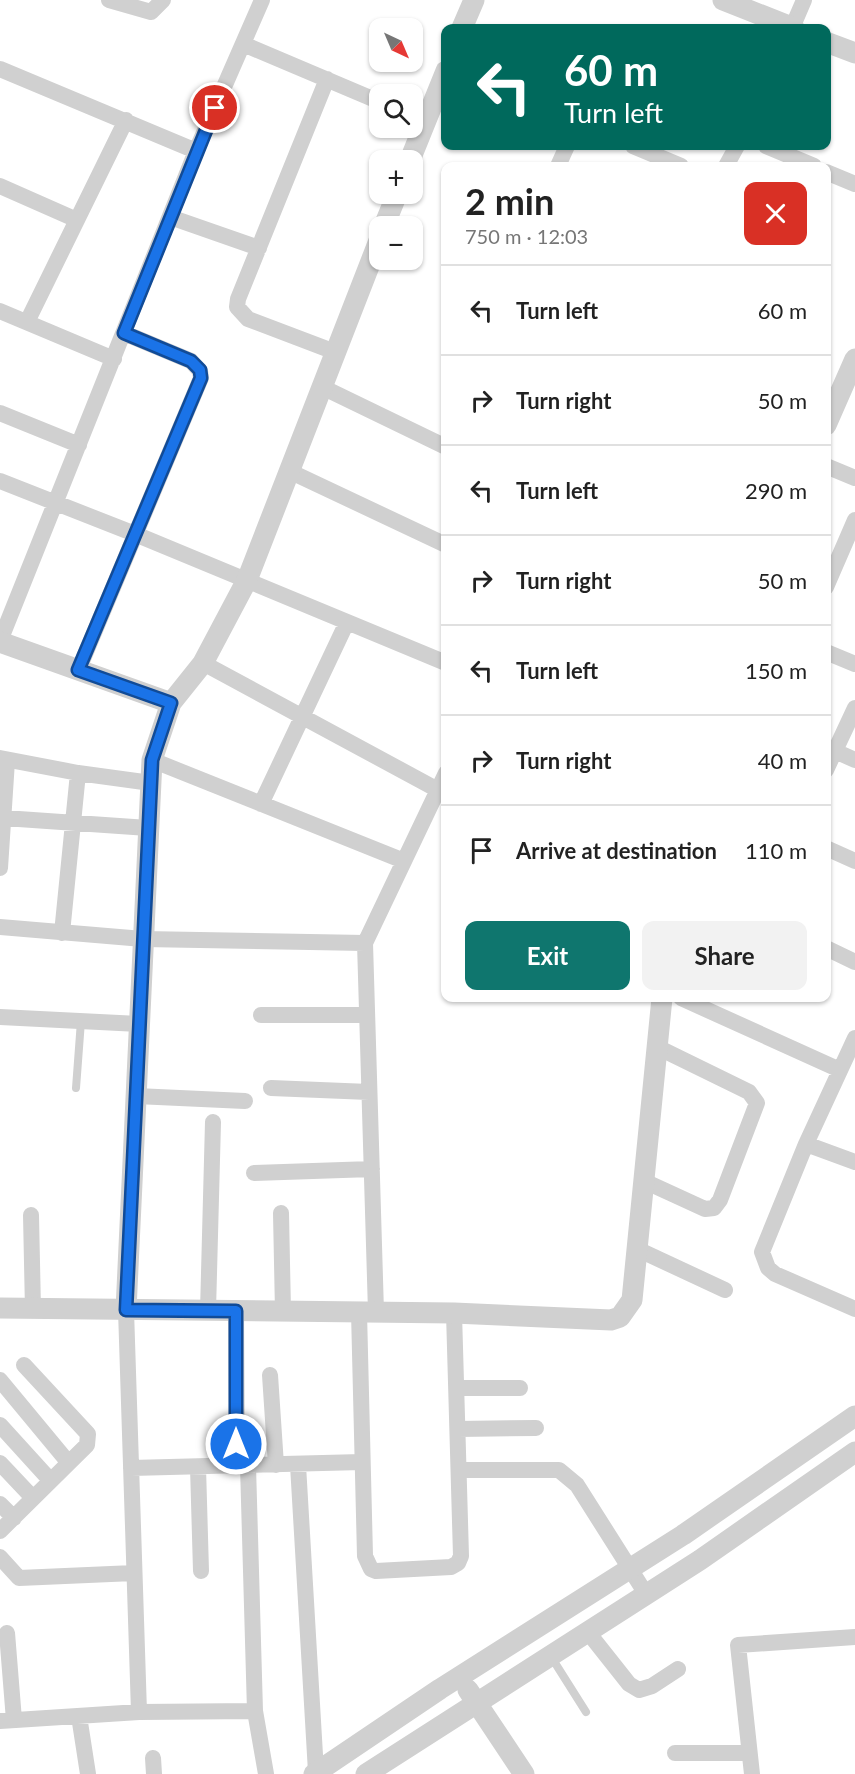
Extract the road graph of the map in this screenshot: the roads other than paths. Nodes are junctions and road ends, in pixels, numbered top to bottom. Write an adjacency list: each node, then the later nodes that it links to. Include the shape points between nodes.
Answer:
1 (109, 0): 2 (street, via 151,12)
2 (163, 0)
3 (262, 0): 10 (street)
4 (723, 0): 8 (street)
5 (804, 0): 9 (street)
6 (469, 1): 7 (street)
7 (463, 24)
8 (783, 24)
9 (795, 24)
10 (243, 44): 14 (street); 21 (street)
11 (831, 44): 12 (street)
12 (855, 53)
13 (0, 69): 18 (street)
14 (327, 79): 16 (street); 29 (street)
15 (441, 80): 17 (street)
16 (369, 97)
17 (423, 111)
18 (126, 120): 21 (street); 28 (street)
19 (643, 150): 22 (street)
20 (776, 150): 23 (street)
21 (196, 151): 27 (street)
22 (671, 162)
23 (804, 162)
24 (831, 179): 25 (street)
25 (855, 184)
26 (0, 186): 28 (street)
27 (170, 217): 29 (street); 33 (street)
28 (77, 220): 32 (street)
29 (259, 248): 34 (street, via 238,299 242,315)
30 (369, 266): 34 (street)
31 (0, 311): 32 (street)
32 (27, 322): 35 (street)
33 (124, 333): 35 (street); 48 (street, via 191,361 200,370 201,378)
34 (335, 352): 37 (street)
35 (114, 359): 41 (street)
36 (855, 359): 39 (street)
37 (321, 387): 40 (street); 43 (street)
38 (0, 413): 41 (street)
39 (831, 414)
40 (441, 440)
41 (79, 445): 46 (street)
42 (831, 468): 44 (street)
43 (289, 471): 49 (street); 51 (street)
44 (855, 478)
45 (0, 481): 46 (street)
46 (56, 502): 48 (street); 53 (street)
47 (855, 520): 50 (street)
48 (135, 534): 51 (street); 56 (street)
49 (441, 543)
50 (831, 575)
51 (247, 580): 52 (street); 55 (street)
52 (347, 622): 54 (street); 59 (street)
53 (0, 642): 56 (street)
54 (441, 661)
55 (203, 663): 57 (street); 59 (street)
56 (78, 670): 57 (street)
57 (171, 703): 63 (street)
58 (855, 708): 60 (street)
59 (303, 716): 68 (street); 69 (street)
60 (835, 751): 61 (street); 64 (street)
61 (831, 759)
62 (4, 760): 65 (street); 70 (street)
63 (152, 760): 66 (street); 69 (street)
64 (855, 760)
65 (78, 773): 66 (street); 71 (street)
66 (151, 783): 72 (street)
67 (441, 784): 68 (street)
68 (438, 790): 74 (street)
69 (261, 804): 74 (street)
70 (4, 818): 71 (street); 76 (street)
71 (72, 821): 72 (street); 78 (street)
72 (148, 828): 79 (street)
73 (831, 850): 75 (street)
74 (404, 861): 80 (street)
75 (855, 861)
76 (0, 868)
77 (0, 927): 78 (street)
78 (62, 933): 79 (street)
79 (143, 939): 80 (street); 89 (street)
80 (365, 943): 86 (street)
81 (831, 950): 82 (street)
82 (855, 962)
83 (662, 1002): 91 (street)
84 (690, 1002): 92 (street)
85 (261, 1015): 86 (street)
86 (367, 1015): 95 (street)
87 (0, 1017): 88 (street)
88 (81, 1021): 89 (street); 93 (lane)
89 (139, 1024): 96 (street)
90 (855, 1038): 92 (street)
91 (657, 1047): 103 (street); 103 (street, via 749,1092 757,1103 714,1208 705,1209)
92 (840, 1070): 99 (street)
93 (76, 1088)
94 (271, 1088): 95 (street)
95 (369, 1092): 101 (street)
96 (136, 1096): 97 (street); 111 (street)
97 (245, 1101)
98 (213, 1122): 112 (street)
99 (806, 1144): 100 (street); 109 (street, via 765,1242 764,1260 775,1274)
100 (854, 1158)
101 (372, 1170): 102 (street); 115 (street)
102 (254, 1173)
103 (644, 1181): 106 (street)
104 (281, 1213): 114 (street)
105 (31, 1215): 110 (street)
106 (637, 1249): 107 (street); 116 (street, via 632,1300 620,1317 611,1320)
107 (725, 1290)
108 (0, 1308): 110 (street)
109 (855, 1309)
110 (33, 1310): 111 (street)
111 (126, 1310): 112 (street); 134 (street)
112 (207, 1311): 113 (street)
113 (236, 1311): 114 (street); 132 (street)
114 (283, 1312): 115 (street)
115 (368, 1312): 116 (street); 128 (street)
116 (454, 1313): 120 (street)
117 (24, 1365): 127 (street, via 88,1434 87,1445)
118 (270, 1375): 130 (street)
119 (0, 1380): 127 (street)
120 (457, 1388): 121 (street); 125 (street)
121 (520, 1388)
122 (855, 1416): 142 (street)
123 (0, 1425): 136 (street)
124 (536, 1428): 125 (street)
125 (458, 1429): 135 (street)
126 (855, 1452): 145 (street)
127 (68, 1462): 136 (street)
128 (362, 1462): 131 (street); 135 (street, via 365,1556 376,1571 451,1567 458,1563)
129 (0, 1463): 137 (street)
130 (276, 1465): 131 (street); 132 (street)
131 (298, 1465): 160 (street)
132 (242, 1466): 133 (street); 153 (street)
133 (198, 1467): 134 (street); 143 (street)
134 (131, 1468): 144 (street)
135 (459, 1470): 142 (street, via 559,1470 577,1485)
136 (50, 1480): 137 (street)
137 (33, 1498): 139 (street)
138 (0, 1504): 139 (street)
139 (14, 1518): 140 (street)
140 (0, 1532)
141 (0, 1557): 144 (street, via 20,1578)
142 (629, 1569): 145 (street); 151 (street)
143 (201, 1571)
144 (135, 1573): 154 (street)
145 (646, 1594): 146 (street)
146 (587, 1631): 149 (street); 150 (street, via 639,1690)
147 (7, 1633): 157 (street)
148 (855, 1637): 159 (street, via 738,1645)
149 (550, 1654): 152 (street); 155 (lane)
150 (678, 1669)
151 (460, 1677): 152 (street); 160 (street)
152 (475, 1702): 163 (street); 164 (street)
153 (255, 1711): 154 (street); 162 (street)
154 (139, 1712): 156 (street)
155 (586, 1712)
156 (79, 1716): 157 (street); 161 (street)
157 (7, 1720)
158 (675, 1753): 159 (street)
159 (749, 1753): 165 (street)
160 (315, 1773)
161 (87, 1774)
162 (266, 1774)
163 (366, 1774)
164 (524, 1774)
165 (752, 1774)

